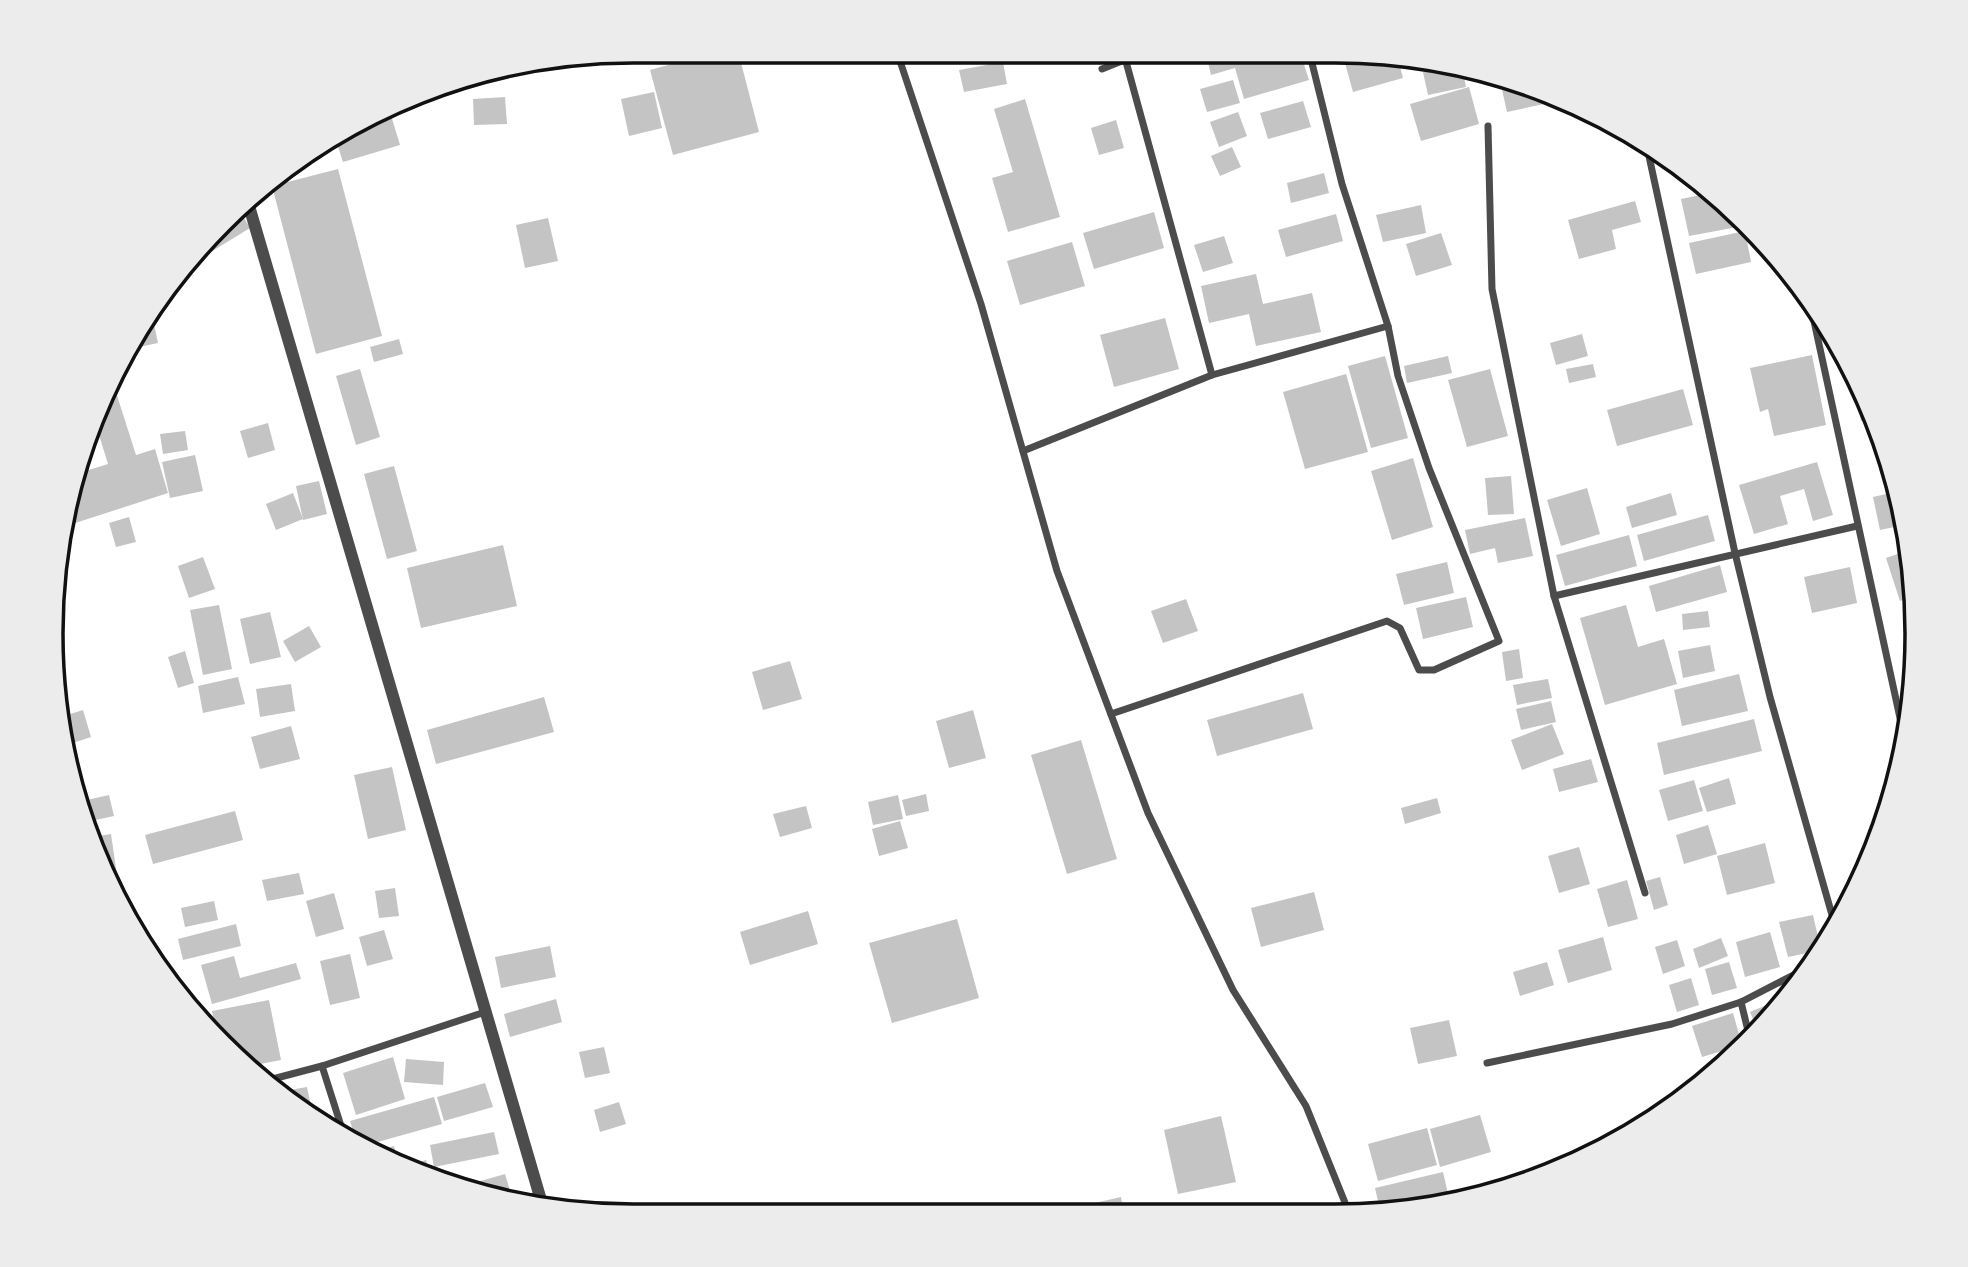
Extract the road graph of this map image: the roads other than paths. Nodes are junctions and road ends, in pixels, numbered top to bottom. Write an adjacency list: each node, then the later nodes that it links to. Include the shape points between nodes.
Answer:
1 (901, 63): 12 (street, via 981,304)
2 (1115, 63): 5 (street)
3 (1126, 63): 11 (street)
4 (1312, 63): 10 (street, via 1342,184)
5 (1102, 69)
6 (1488, 126): 15 (street, via 1492,289)
7 (1649, 158): 14 (street)
8 (250, 211): 22 (street)
9 (1814, 324): 13 (street)
10 (1388, 326): 11 (street); 16 (street, via 1398,376 1429,468 1499,641 1434,670 1419,670 1401,628 1387,621)
11 (1212, 375): 12 (street)
12 (1023, 451): 16 (street, via 1057,571)
13 (1857, 526): 14 (street); 17 (street)
14 (1735, 554): 15 (street); 19 (street)
15 (1554, 596): 18 (street)
16 (1111, 714): 29 (street, via 1165,849 1233,990 1306,1106)
17 (1899, 714)
18 (1645, 893)
19 (1831, 915)
20 (1790, 977): 21 (street)
21 (1741, 1002): 23 (street); 24 (street, via 1672,1024)
22 (485, 1012): 25 (street); 28 (street)
23 (1747, 1027)
24 (1488, 1063)
25 (322, 1066): 26 (street); 27 (street)
26 (276, 1078)
27 (340, 1123)
28 (539, 1196)
29 (1345, 1204)

